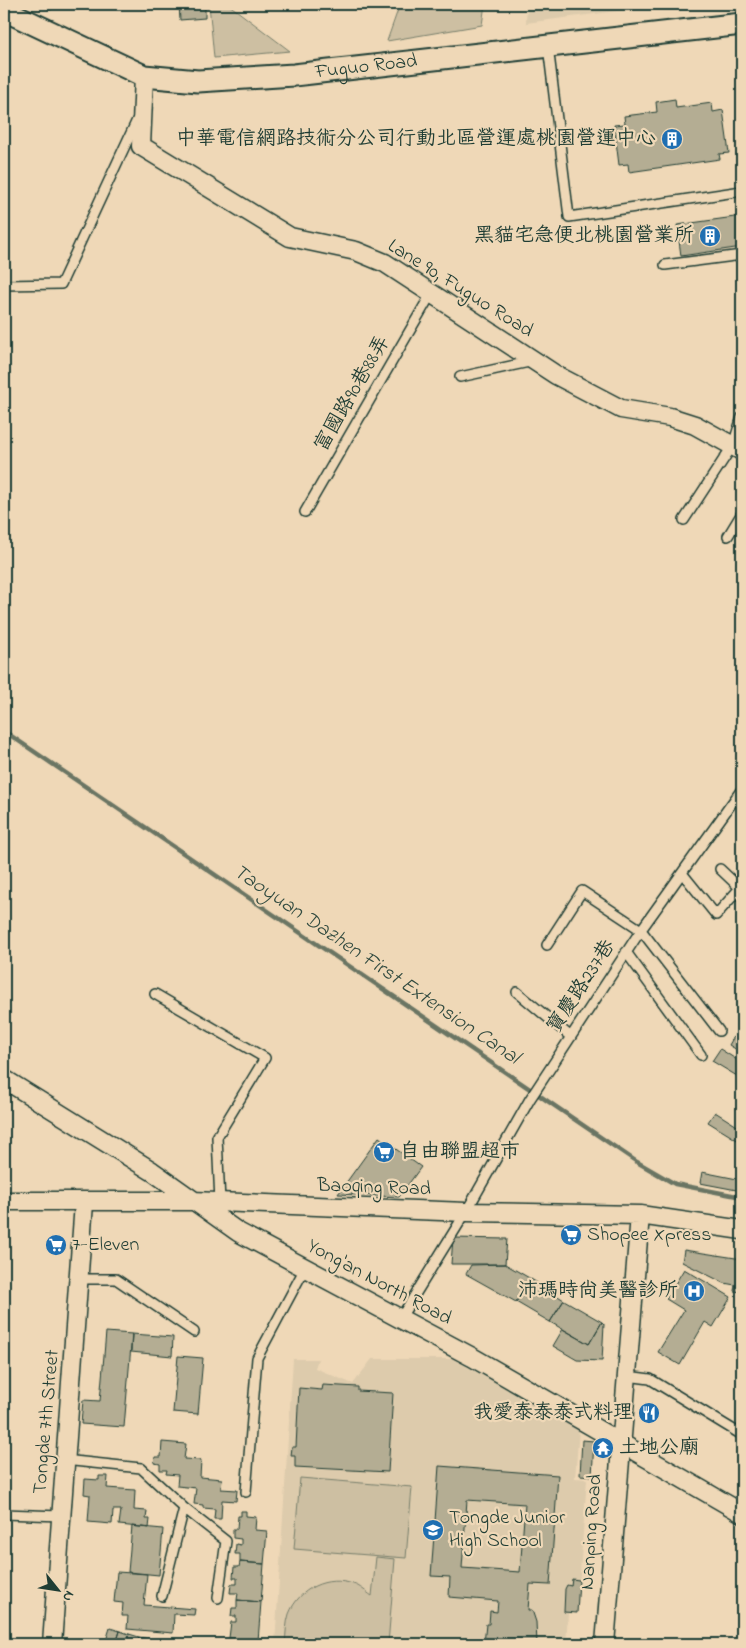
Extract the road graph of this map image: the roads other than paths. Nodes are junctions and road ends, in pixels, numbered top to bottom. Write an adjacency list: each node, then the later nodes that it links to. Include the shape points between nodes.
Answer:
1 (4, 10): 4 (street, Fuguo Road)
2 (742, 24): 3 (street, Fuguo Road)
3 (548, 45): 4 (street, Fuguo Road, via 294,75 198,81); 6 (lane, via 569,217)
4 (144, 76): 5 (street, Lane 90, Fuguo Road)
5 (142, 109): 9 (lane, via 61,284); 10 (street, Lane 90, Fuguo Road, via 141,146 290,237 356,252 385,263)
6 (742, 191)
7 (742, 255): 8 (lane)
8 (665, 265)
9 (4, 285)
10 (431, 294): 11 (street, Lane 90, Fuguo Road); 15 (lane, 富國路90巷88弄)
11 (534, 361): 12 (lane); 14 (street, Lane 90, Fuguo Road, via 621,408 696,425)
12 (460, 377)
13 (742, 417): 14 (lane)
14 (738, 448): 17 (lane)
15 (305, 512)
16 (742, 513): 18 (lane)
17 (684, 520)
18 (728, 536)
19 (742, 789): 21 (lane, 寶慶路237巷)
20 (720, 869): 21 (lane, via 740,888 716,915)
21 (682, 874): 22 (lane, 寶慶路237巷)
22 (641, 930): 23 (lane, via 582,891); 24 (lane, 寶慶路237巷); 27 (lane)
23 (547, 945)
24 (626, 952): 28 (lane, 寶慶路237巷); 29 (lane)
25 (517, 992): 28 (lane)
26 (155, 994): 33 (lane, via 265,1058 217,1138)
27 (719, 1031)
28 (571, 1037): 35 (lane, 寶慶路237巷, via 530,1099)
29 (702, 1055)
30 (4, 1079): 32 (street, Yong'an North Road, via 152,1171)
31 (4, 1201): 34 (street, Baoqing Road)
32 (192, 1201): 33 (street, Baoqing Road); 34 (street, Baoqing Road); 38 (street, Yong'an North Road, via 238,1232)
33 (220, 1202): 35 (street, Baoqing Road)
34 (84, 1203): 39 (street, Tongde 7th Street)
35 (466, 1212): 36 (street, Baoqing Road); 40 (lane, 寶慶路237巷)
36 (640, 1215): 37 (street, Baoqing Road); 42 (street, Nanping Road)
37 (742, 1230)
38 (305, 1268): 40 (street, Yong'an North Road); 46 (lane, via 257,1358)
39 (79, 1278): 41 (lane, via 116,1278); 45 (street, Tongde 7th Street)
40 (400, 1318): 44 (street, Yong'an North Road)
41 (194, 1332)
42 (627, 1376): 43 (lane, via 650,1378); 44 (street, Nanping Road)
43 (742, 1435)
44 (620, 1441): 48 (street, Yong'an North Road); 54 (street, Nanping Road)
45 (64, 1460): 47 (lane, via 141,1468); 50 (street, Tongde 7th Street)
46 (246, 1492)
47 (184, 1508): 51 (lane); 52 (lane, via 226,1541)
48 (742, 1513)
49 (4, 1514): 50 (lane)
50 (61, 1516): 53 (street, Tongde 7th Street)
51 (162, 1596)
52 (218, 1598)
53 (52, 1644)
54 (605, 1644)

